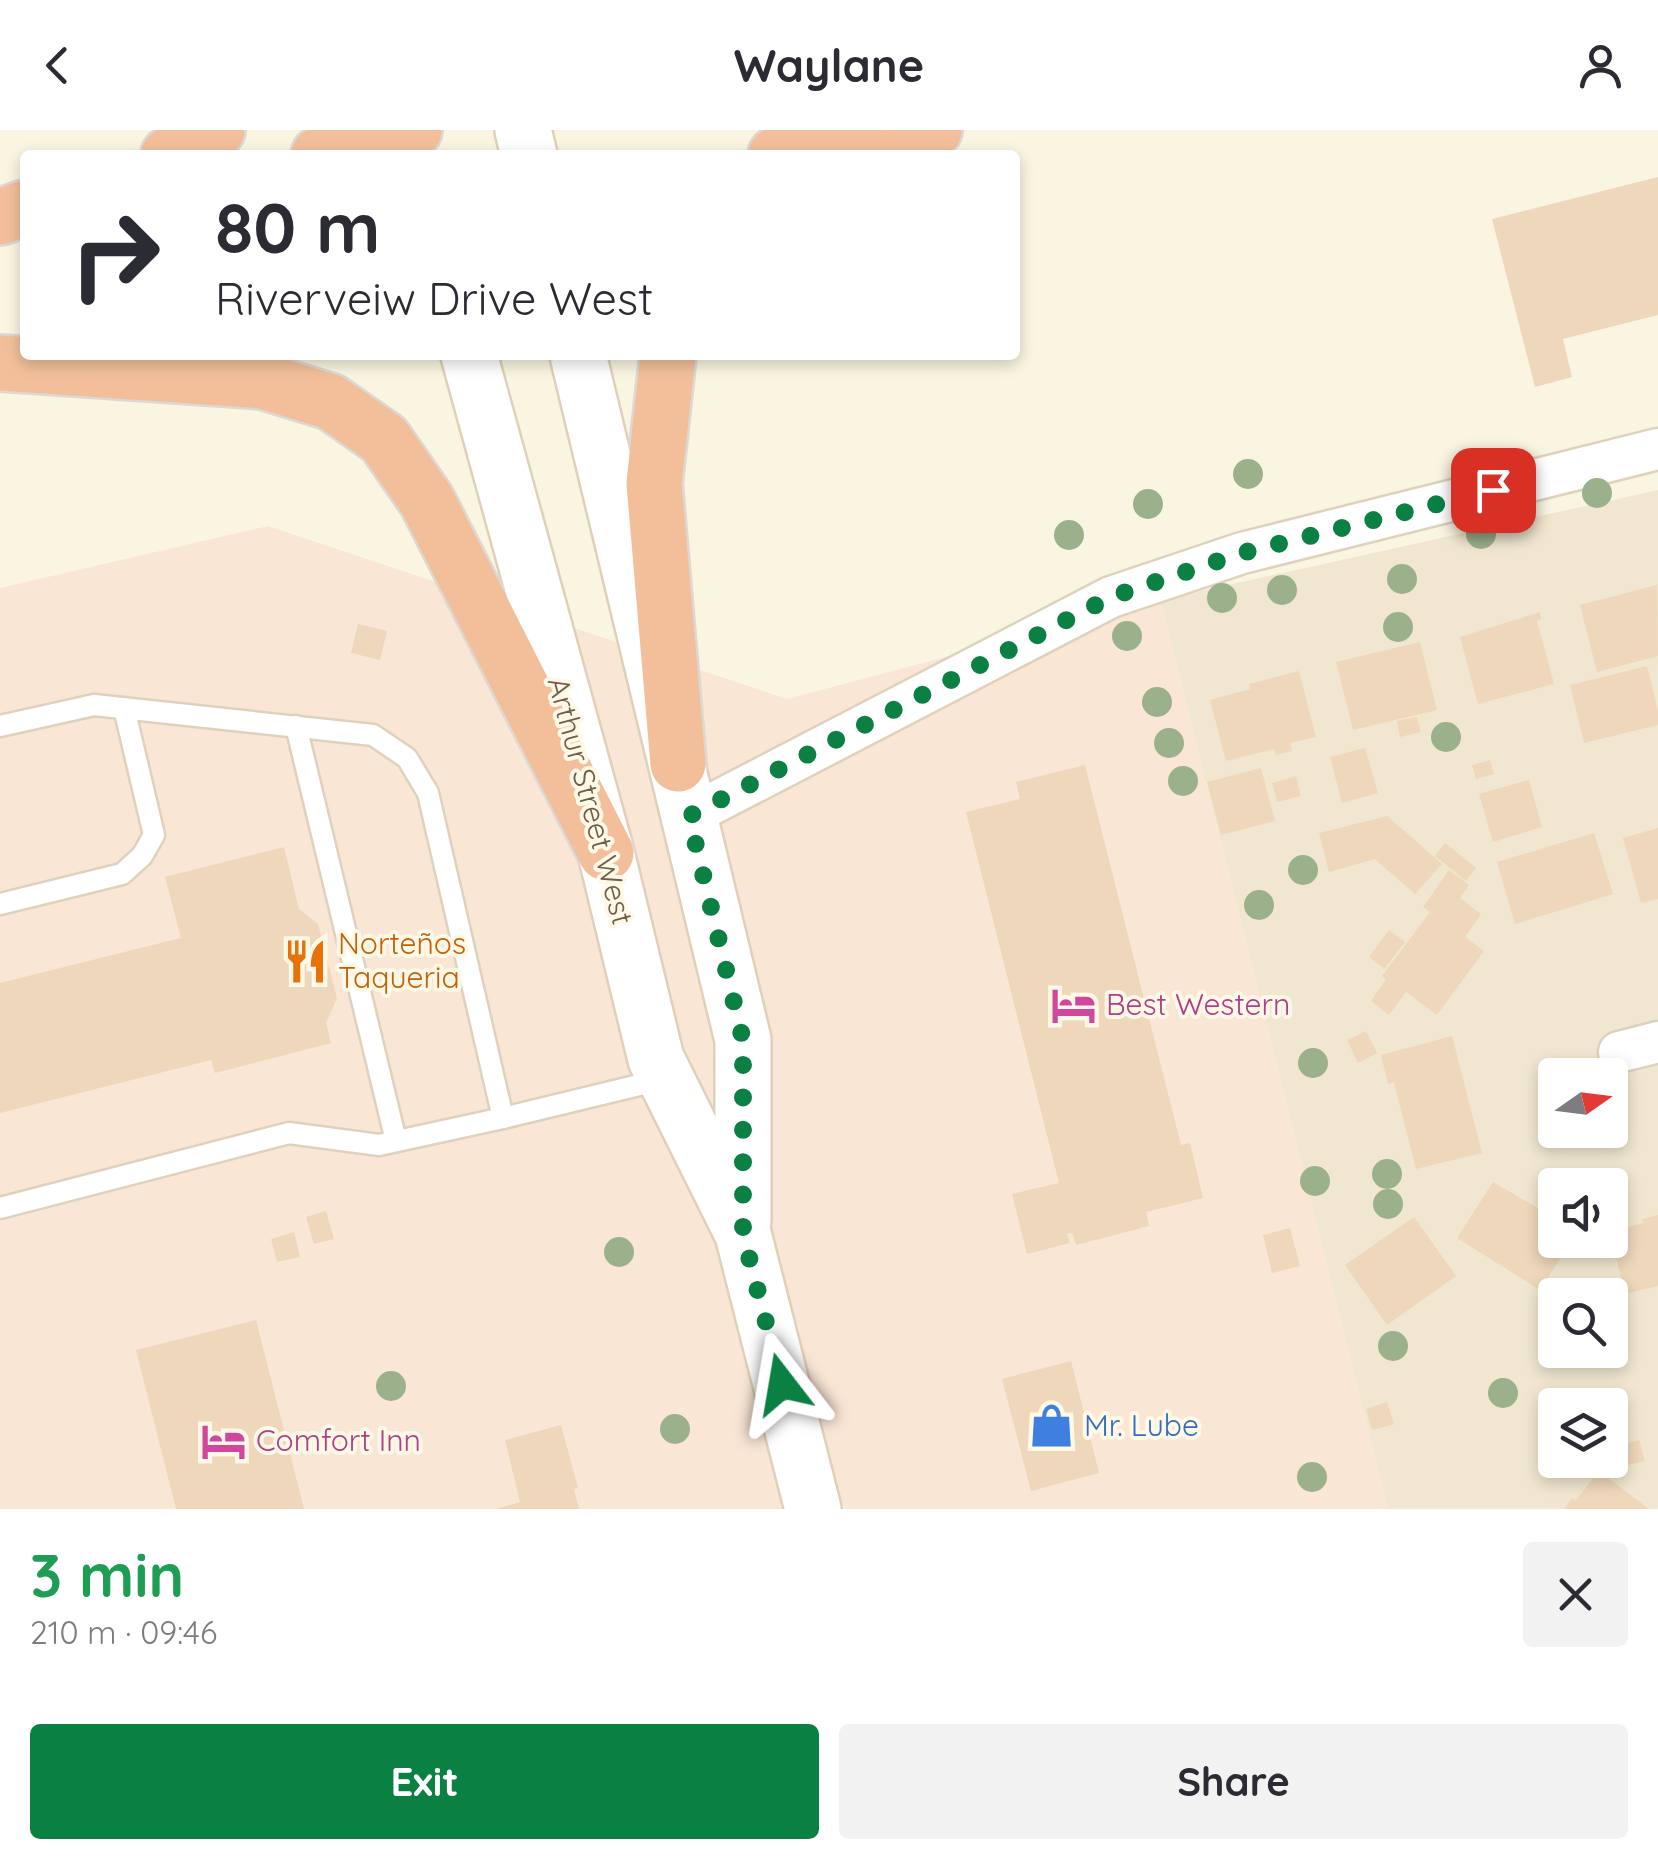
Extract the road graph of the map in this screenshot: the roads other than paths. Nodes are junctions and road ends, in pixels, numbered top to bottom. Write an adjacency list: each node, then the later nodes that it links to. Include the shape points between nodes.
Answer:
1 (217, 130): 5 (highway)
2 (411, 130): 6 (highway)
3 (874, 130): 7 (highway)
4 (934, 130): 8 (highway)
5 (179, 150)
6 (337, 150)
7 (796, 150)
8 (904, 150)
9 (471, 360): 19 (main road, Arthur Street West)
10 (579, 360): 17 (main road, Arthur Street West)
11 (667, 360): 17 (highway, via 654,483)
12 (0, 362): 19 (highway, via 263,381 331,402 384,439 427,502)
13 (1658, 448): 18 (street, via 1242,553 1111,597)
14 (124, 708): 15 (lane, via 94,705); 16 (lane); 20 (lane, via 154,836 142,856 122,874)
15 (0, 726)
16 (296, 726): 24 (lane, via 373,734 408,758 428,793); 25 (lane)
17 (678, 764): 18 (main road, Arthur Street West)
18 (689, 816): 27 (main road, Arthur Street West, via 743,1040)
19 (606, 853): 23 (main road, Arthur Street West)
20 (0, 904)
21 (1658, 1042): 22 (street)
22 (1618, 1052)
23 (666, 1078): 24 (lane); 27 (main road, Arthur Street West)
24 (502, 1118): 25 (lane)
25 (396, 1141): 26 (lane, via 289,1134)
26 (0, 1208)
27 (743, 1234): 28 (main road, Arthur Street West)
28 (812, 1509)

